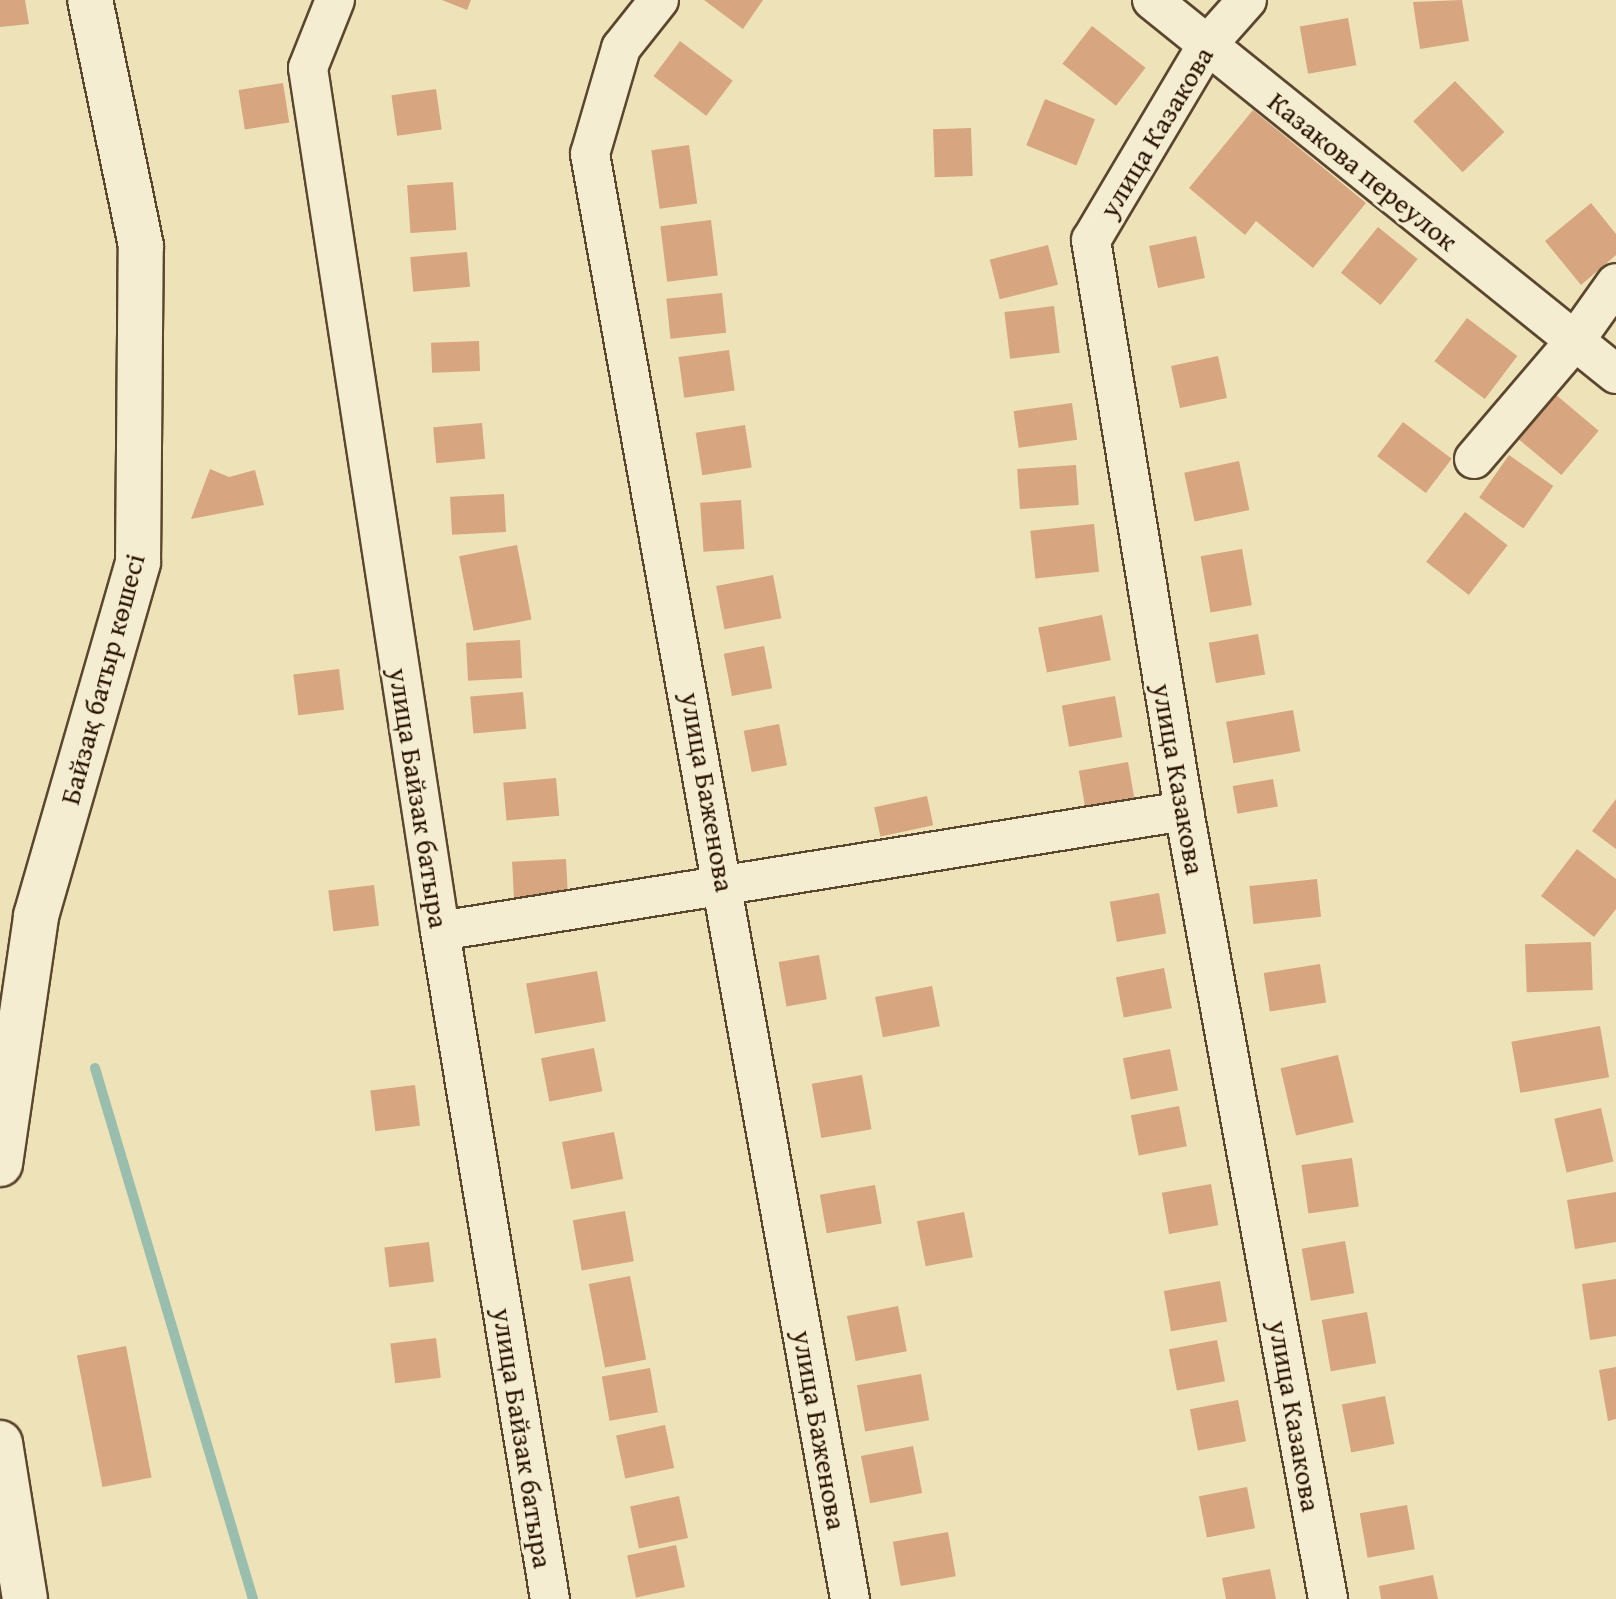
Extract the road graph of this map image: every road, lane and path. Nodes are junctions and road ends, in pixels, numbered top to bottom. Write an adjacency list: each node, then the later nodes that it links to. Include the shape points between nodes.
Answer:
1 (90, 0): 14 (main road, Байзақ батыр көшесі, via 141,246 138,562 36,916)
2 (335, 0): 13 (street, улица Байзак батыра, via 308,68)
3 (659, 0): 12 (street, улица Баженова, via 621,48 590,154)
4 (1152, 0): 6 (street, Казакова переулок)
5 (1247, 0): 6 (street, улица Казакова)
6 (1207, 45): 8 (street, Казакова переулок); 11 (street, улица Казакова, via 1091,240)
7 (1616, 283): 8 (street)
8 (1574, 342): 9 (street, Казакова переулок); 10 (street)
9 (1616, 374)
10 (1474, 459)
11 (1184, 811): 12 (street); 19 (street, улица Казакова)
12 (726, 888): 13 (street); 18 (street, улица Баженова)
13 (440, 931): 17 (street, улица Байзак батыра)
14 (0, 1164)
15 (0, 1443): 16 (main road)
16 (25, 1599)
17 (550, 1599)
18 (850, 1599)
19 (1328, 1599)

